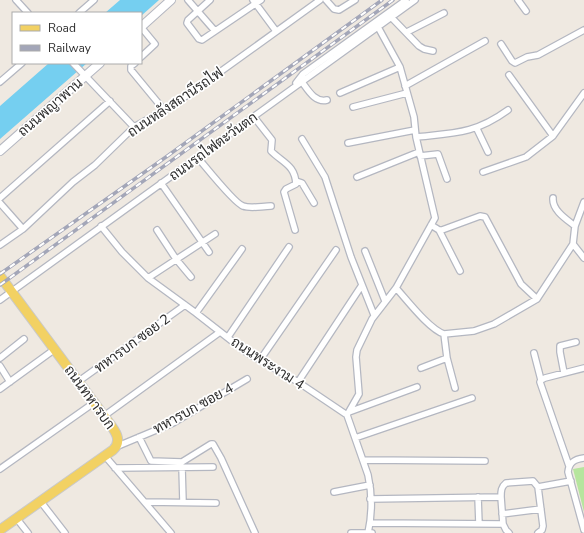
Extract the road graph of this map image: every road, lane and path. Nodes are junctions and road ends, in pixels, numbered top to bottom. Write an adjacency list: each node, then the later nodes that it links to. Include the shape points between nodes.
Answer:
1 (16, 0): 15 (street)
2 (94, 0): 16 (street)
3 (171, 0): 19 (main road)
4 (188, 0): 13 (street)
5 (210, 0): 13 (street)
6 (320, 0): 24 (street, ถนนหลังสถานีรถไฟ)
7 (326, 0): 8 (street, via 334,9 339,10)
8 (355, 0)
9 (406, 0): 40 (street, via 303,74)
10 (414, 0): 18 (street, ถนนรถไฟตะวันตก)
11 (518, 0): 14 (street)
12 (257, 1): 23 (street); 24 (street)
13 (198, 11): 23 (street); 23 (street, via 187,23 199,39 202,40)
14 (526, 11)
15 (27, 12)
16 (80, 12)
17 (444, 13): 25 (street)
18 (391, 17): 20 (street, ถนนรถไฟตะวันตก); 25 (street)
19 (142, 26)
20 (378, 27): 34 (street); 38 (street, ถนนรถไฟตะวันตก)
21 (142, 28): 29 (street, via 155,44)
22 (584, 30): 27 (street, via 538,56 515,63)
23 (215, 31)
24 (276, 31): 47 (street, ถนนหลังสถานีรถไฟ)
25 (407, 32): 28 (street, via 419,46)
26 (485, 41): 39 (street)
27 (501, 44)
28 (433, 51)
29 (142, 56)
30 (21, 64): 37 (street)
31 (74, 64): 35 (street)
32 (99, 64): 35 (main road, ถนนพญาพาน)
33 (134, 64): 47 (street, via 131,70)
34 (400, 67): 39 (street); 41 (street)
35 (83, 75): 45 (street); 56 (main road, ถนนพญาพาน)
36 (509, 75): 53 (street)
37 (0, 82)
38 (302, 82): 40 (street, ถนนรถไฟตะวันตก); 44 (street, via 318,100)
39 (405, 86): 42 (street)
40 (291, 89): 49 (street, ถนนรถไฟตะวันตก)
41 (340, 93)
42 (408, 93): 46 (street); 52 (street)
43 (584, 93): 53 (street)
44 (327, 100)
45 (110, 101): 50 (street); 65 (street)
46 (353, 107)
47 (164, 110): 50 (street, ถนนหลังสถานีรถไฟ)
48 (508, 110): 51 (street)
49 (254, 117): 59 (street, ถนนรถไฟตะวันตก); 63 (street, via 272,140 271,151 290,165)
50 (134, 127): 74 (street, ถนนหลังสถานีรถไฟ, via 96,165 73,182)
51 (477, 129): 52 (street, via 465,132); 57 (street)
52 (415, 134): 55 (street); 58 (street)
53 (553, 136): 60 (street, via 526,157)
54 (302, 139): 93 (street, via 326,177)
55 (348, 143)
56 (0, 150)
57 (488, 152)
58 (419, 154): 61 (street); 62 (street, via 438,154); 71 (street, via 435,215)
59 (198, 158): 64 (street, ถนนรถไฟตะวันตก); 70 (street, via 241,206)
60 (483, 172)
61 (357, 177)
62 (447, 179)
63 (296, 182): 67 (street, via 302,183); 76 (street, via 296,185 284,192)
64 (161, 183): 72 (street, ถนนรถไฟตะวันตก); 79 (street)
65 (0, 198)
66 (553, 198): 73 (street, via 557,210)
67 (314, 202)
68 (584, 202): 73 (street)
69 (0, 203): 74 (street)
70 (271, 206)
71 (431, 225): 77 (street); 94 (street)
72 (101, 226): 92 (street, ถนนพระงาม 4); 95 (street, ถนนรถไฟตะวันตก)
73 (575, 226): 80 (street)
74 (23, 229): 81 (street, ถนนหลังสถานีรถไฟ)
75 (157, 230): 88 (street)
76 (295, 230)
77 (438, 230): 89 (street); 96 (street, via 480,216 485,217 520,281)
78 (215, 234): 79 (street)
79 (202, 241): 86 (street); 88 (street)
80 (573, 244): 87 (street); 96 (street)
81 (0, 245)
82 (289, 248): 104 (street)
83 (242, 249): 100 (street)
84 (336, 250): 111 (street)
85 (364, 251): 98 (street)
86 (209, 252)
87 (584, 258)
88 (176, 259): 91 (street); 92 (street)
89 (460, 271)
90 (0, 276): 95 (main road, ถนนทหารบก)
91 (191, 277)
92 (148, 278): 99 (street, ถนนพระงาม 4)
93 (362, 285): 101 (street); 120 (street)
94 (396, 288): 98 (street); 103 (street, via 431,326)
95 (12, 292): 97 (street, ถนนรถไฟตะวันตก); 107 (main road, ถนนทหารบก)
96 (537, 299): 103 (street, via 494,324 474,331)
97 (0, 300)
98 (385, 301): 101 (street)
99 (185, 305): 100 (street, ถนนพระงาม 4); 118 (street, ทหารบก ซอย 2)
100 (196, 313): 102 (street, ถนนพระงาม 4)
101 (374, 315): 126 (street, via 356,357 359,394)
102 (220, 332): 104 (street, ถนนพระงาม 4); 127 (street)
103 (444, 334): 110 (street)
104 (228, 337): 111 (street, ถนนพระงาม 4)
105 (24, 339): 109 (street)
106 (576, 342): 115 (street, via 560,346)
107 (55, 349): 118 (main road, ถนนทหารบก); 119 (street)
108 (534, 353): 117 (street)
109 (0, 358)
110 (447, 358): 113 (street); 122 (street)
111 (260, 360): 120 (street, ถนนพระงาม 4)
112 (0, 366): 119 (street)
113 (421, 368)
114 (584, 368): 115 (street)
115 (564, 373): 117 (street)
116 (247, 379): 128 (street, ทหารบก ซอย 4, via 173,423)
117 (541, 380): 135 (street, via 543,393)
118 (79, 381): 125 (main road, ถนนทหารบก)
119 (10, 382): 123 (street)
120 (298, 382): 126 (street, ถนนพระงาม 4)
121 (417, 387): 126 (street)
122 (455, 388)
123 (0, 389)
124 (472, 398): 129 (street)
125 (94, 402): 127 (main road, ถนนทหารบก); 139 (street)
126 (348, 413): 129 (street)
127 (104, 416): 130 (main road, ถนนทหารบก, via 117,434)
128 (139, 437): 130 (street, ทหารบก ซอย 4); 162 (street, via 151,461 182,462 213,444)
129 (355, 438): 133 (street)
130 (118, 446): 131 (main road, ถนนทหารบก)
131 (104, 456): 138 (street); 147 (main road, ถนนทหารบก)
132 (584, 458): 135 (street, via 575,459)
133 (363, 460): 134 (street); 141 (street)
134 (485, 461)
135 (569, 466): 140 (street)
136 (182, 467): 137 (street); 138 (street); 149 (street)
137 (213, 467)
138 (115, 468): 148 (street)
139 (0, 469)
140 (571, 480): 142 (street); 158 (street)
141 (370, 485): 143 (street); 146 (street)
142 (538, 487): 145 (street, via 530,480 506,483 501,489); 151 (street)
143 (334, 492)
144 (478, 497): 145 (street); 146 (street); 155 (street)
145 (502, 497): 152 (street)
146 (370, 499): 154 (street)
147 (41, 502): 153 (main road, ถนนทหารบก); 160 (street)
148 (145, 502): 149 (street); 161 (street)
149 (183, 502): 150 (street)
150 (216, 503)
151 (541, 508): 152 (street); 166 (street, via 543,526)
152 (502, 514): 156 (street)
153 (17, 519): 157 (main road, ถนนทหารบก); 159 (street)
154 (370, 523): 155 (street); 164 (street)
155 (479, 524): 156 (street)
156 (503, 524): 165 (street)
157 (0, 530)
158 (584, 530)
159 (28, 533)
160 (65, 533)
161 (171, 533)
162 (255, 533)
163 (351, 533): 164 (street)
164 (369, 533)
165 (509, 533)
166 (538, 533)

